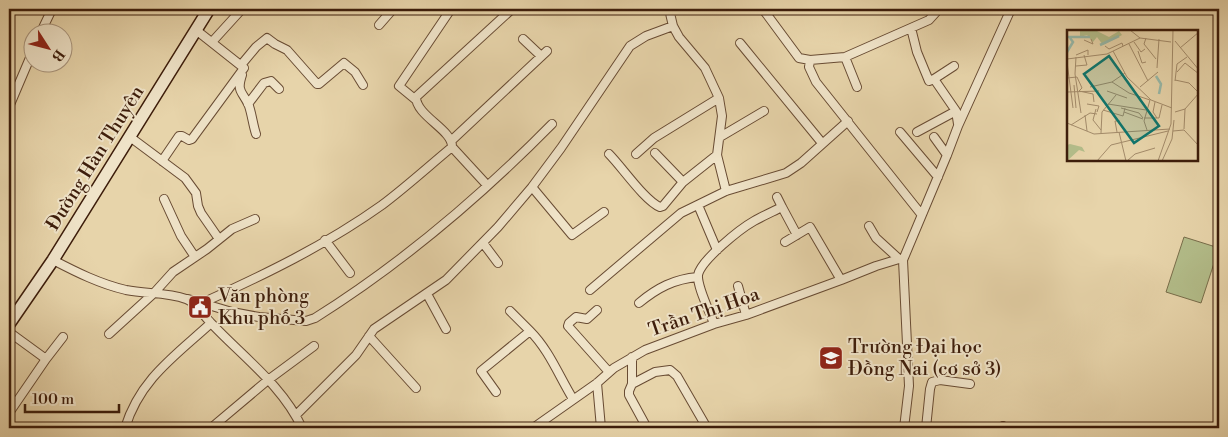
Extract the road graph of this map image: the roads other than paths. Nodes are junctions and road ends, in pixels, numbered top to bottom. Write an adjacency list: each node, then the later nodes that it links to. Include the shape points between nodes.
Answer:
1 (52, 9): 12 (street)
2 (209, 9): 16 (street, Đường Hàn Thuyên)
3 (242, 9): 18 (street)
4 (393, 9): 13 (street)
5 (450, 9): 30 (street, via 398,86)
6 (512, 9): 30 (street)
7 (680, 9): 10 (street)
8 (936, 9): 15 (street, via 929,20)
9 (1011, 9): 37 (street)
10 (669, 10): 14 (street)
11 (765, 12): 21 (street, via 799,58)
12 (46, 22)
13 (378, 25)
14 (673, 26): 29 (street, via 705,68); 55 (street, via 630,46)
15 (911, 28): 20 (street); 25 (street, via 929,81)
16 (196, 30): 18 (street); 41 (street, Đường Hàn Thuyên)
17 (523, 40): 45 (street, via 544,54)
18 (212, 42): 23 (street)
19 (740, 43): 44 (street)
20 (845, 57): 21 (street); 27 (street)
21 (810, 60): 35 (street, via 809,67 816,82)
22 (954, 66): 25 (street)
23 (242, 67): 26 (street, via 256,46 267,38 287,50 316,84 344,63); 31 (street, via 239,86); 51 (street, via 192,139 179,136)
24 (24, 72): 32 (street)
25 (934, 79): 34 (street)
26 (364, 85)
27 (857, 87)
28 (279, 89): 31 (street, via 268,81)
29 (719, 98): 42 (street, via 722,107); 48 (street, via 654,138)
30 (416, 100): 45 (street)
31 (248, 104): 40 (street)
32 (9, 107)
33 (764, 111): 42 (street)
34 (956, 111): 37 (street); 39 (street)
35 (848, 121): 44 (street); 62 (street)
36 (552, 124): 54 (street)
37 (958, 126): 50 (street)
38 (900, 132): 52 (street)
39 (917, 132)
40 (256, 134)
41 (130, 136): 51 (street); 72 (street, Đường Hàn Thuyên)
42 (720, 137): 49 (street)
43 (934, 137): 50 (street)
44 (822, 143): 56 (street, via 786,173)
45 (452, 144): 54 (street); 67 (street, via 382,204)
46 (656, 153): 53 (street)
47 (609, 154): 53 (street, via 659,207)
48 (636, 154)
49 (717, 155): 53 (street); 56 (street)
50 (947, 155): 52 (street)
51 (162, 161): 66 (street, via 192,186 201,213)
52 (938, 177): 62 (street)
53 (683, 182)
54 (487, 185): 83 (street, via 404,256 315,318 306,321 259,317)
55 (532, 187): 61 (street, via 572,235); 69 (street)
56 (726, 191): 59 (street)
57 (777, 197): 60 (street)
58 (164, 199): 71 (street)
59 (698, 205): 70 (street); 79 (street, via 681,213)
60 (782, 207): 65 (street); 70 (street, via 752,222)
61 (604, 212)
62 (922, 214): 73 (street)
63 (255, 219): 66 (street)
64 (869, 226): 73 (street, via 876,238)
65 (797, 235): 68 (street); 77 (street, via 810,227)
66 (219, 239): 71 (street)
67 (325, 240): 75 (street); 83 (street, via 269,272)
68 (785, 242)
69 (482, 243): 74 (street); 81 (street, via 446,280)
70 (717, 250): 76 (street)
71 (194, 257): 80 (street, via 173,272)
72 (53, 260): 80 (street, via 107,284); 89 (street, Đường Hàn Thuyên)
73 (901, 260): 77 (street, Trần Thị Hoa); 117 (street, via 909,386)
74 (498, 263)
75 (350, 273)
76 (698, 277): 84 (street, via 662,286); 90 (street)
77 (840, 280): 87 (street, Trần Thị Hoa)
78 (738, 286): 87 (street)
79 (590, 290)
80 (154, 293): 82 (street); 94 (street)
81 (427, 294): 91 (street); 96 (street, via 387,319)
82 (188, 299): 83 (street); 88 (street)
83 (202, 303)
84 (639, 303)
85 (596, 310): 100 (street, via 587,319 576,317 568,326)
86 (510, 311): 92 (street)
87 (746, 315): 90 (street, Trần Thị Hoa)
88 (211, 323): 101 (street); 110 (street, via 148,383 134,404)
89 (9, 324)
90 (714, 324): 98 (street, Trần Thị Hoa)
91 (446, 330)
92 (530, 331): 106 (street, via 481,371); 107 (street, via 546,350)
93 (9, 332): 99 (street)
94 (109, 334)
95 (63, 336): 99 (street)
96 (369, 336): 105 (street); 109 (street, via 356,355)
97 (314, 346): 101 (street)
98 (632, 357): 100 (street, Trần Thị Hoa); 103 (street)
99 (46, 359): 108 (street)
100 (609, 372): 102 (street, Trần Thị Hoa)
101 (268, 380): 109 (street); 111 (street)
102 (597, 383): 107 (street, Trần Thị Hoa); 114 (street)
103 (632, 384): 115 (street, via 629,395); 116 (street, via 655,372 670,370 677,376)
104 (970, 384): 118 (street, via 932,382)
105 (416, 388)
106 (496, 392)
107 (573, 399): 113 (street, Trần Thị Hoa)
108 (9, 413)
109 (296, 414): 112 (street)
110 (125, 428)
111 (211, 428)
112 (302, 428)
113 (533, 428)
114 (601, 428)
115 (647, 428)
116 (707, 428)
117 (904, 428)
118 (926, 428)

